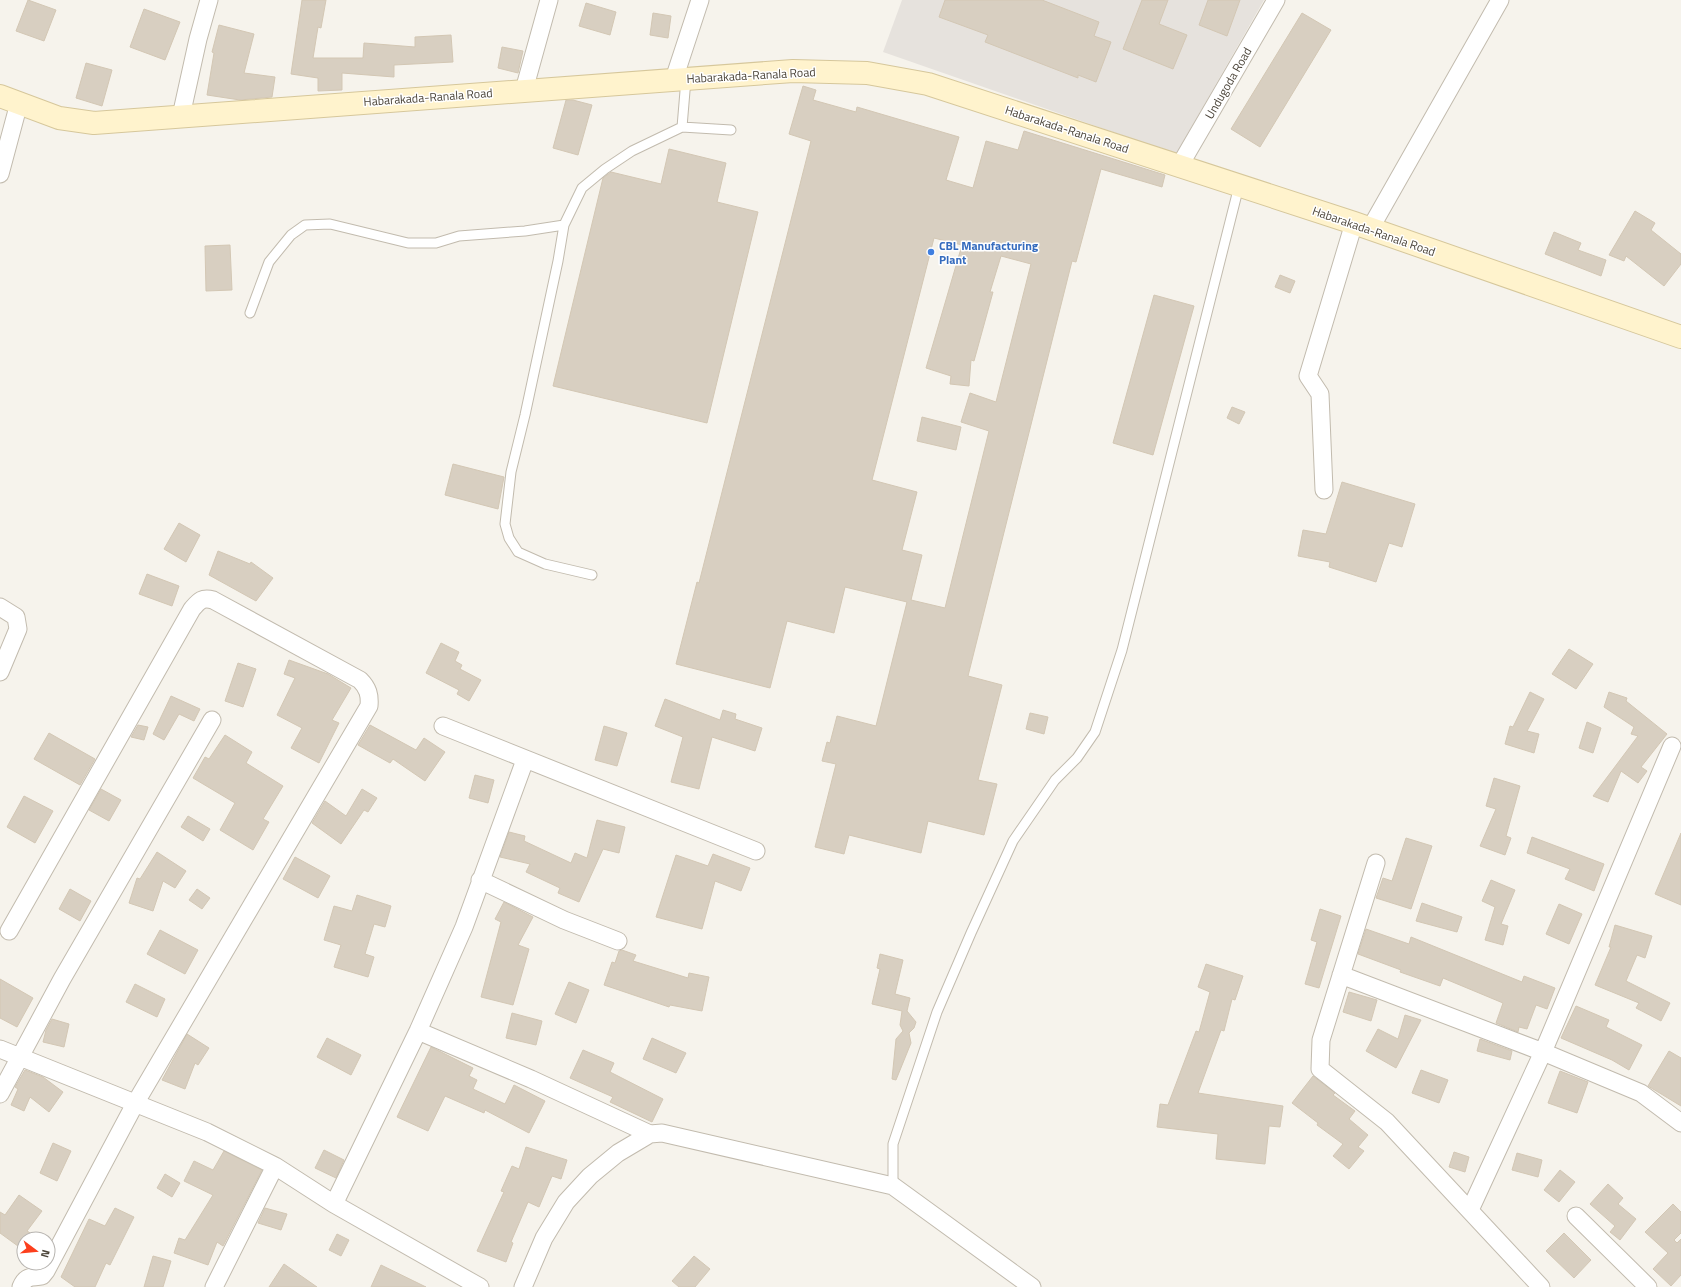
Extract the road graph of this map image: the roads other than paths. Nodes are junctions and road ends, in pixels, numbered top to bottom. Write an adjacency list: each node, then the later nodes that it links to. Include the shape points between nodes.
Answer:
1 (209, 0): 9 (street)
2 (549, 0): 7 (street)
3 (700, 0): 6 (street)
4 (1276, 0): 12 (street, Undugoda Road)
5 (1500, 0): 16 (street)
6 (680, 78): 7 (main road, Habarakada-Ranala Road); 10 (lane); 12 (main road, Habarakada-Ranala Road, via 793,71 867,73 928,84)
7 (524, 90): 9 (main road, Habarakada-Ranala Road)
8 (10, 100): 9 (main road, Habarakada-Ranala Road, via 59,118 94,123); 13 (street)
9 (181, 116)
10 (682, 127): 11 (lane); 15 (lane, via 632,151 582,188)
11 (731, 130)
12 (1180, 165): 14 (main road, Habarakada-Ranala Road)
13 (0, 174)
14 (1239, 186): 16 (main road, Habarakada-Ranala Road); 42 (lane, via 1122,650 1095,732 1077,758 1055,780 1013,842 970,932 937,1012 893,1144)
15 (564, 225): 17 (lane, via 459,236 436,242 408,243 330,224 305,226 291,235 269,262); 20 (lane, via 527,407 510,472 505,524 509,538 518,552 545,564)
16 (1362, 226): 18 (main road, Habarakada-Ranala Road); 19 (street, via 1308,376 1320,394)
17 (250, 313)
18 (1681, 337)
19 (1324, 490)
20 (592, 575)
21 (0, 607): 22 (street, via 16,617 18,629)
22 (0, 672)
23 (212, 720): 36 (street, via 62,979)
24 (443, 726): 26 (street)
25 (1672, 746): 35 (street)
26 (525, 760): 27 (street); 29 (street)
27 (756, 851)
28 (1376, 863): 32 (street)
29 (480, 880): 31 (street, via 564,920); 33 (street, via 464,926)
30 (9, 932): 38 (street, via 192,609 200,600 213,600 360,680 367,687 368,706)
31 (618, 941)
32 (1341, 975): 35 (street); 44 (street, via 1321,1040 1320,1069 1387,1122)
33 (418, 1031): 40 (street); 43 (street)
34 (0, 1049): 36 (street)
35 (1543, 1052): 39 (street, via 1641,1094); 44 (street)
36 (21, 1056): 37 (street); 38 (street)
37 (0, 1094)
38 (136, 1102): 41 (street, via 207,1132); 46 (street, via 46,1271 42,1276 28,1277)
39 (1681, 1123)
40 (650, 1134): 42 (street, via 662,1133); 49 (street, via 618,1153 590,1176 566,1202 544,1238)
41 (275, 1166): 43 (street); 47 (street)
42 (893, 1186): 50 (street)
43 (334, 1204): 48 (street)
44 (1470, 1210): 51 (street)
45 (1576, 1216): 52 (street)
46 (21, 1287)
47 (214, 1287)
48 (480, 1287)
49 (523, 1287)
50 (1032, 1287)
51 (1541, 1287)
52 (1648, 1287)

